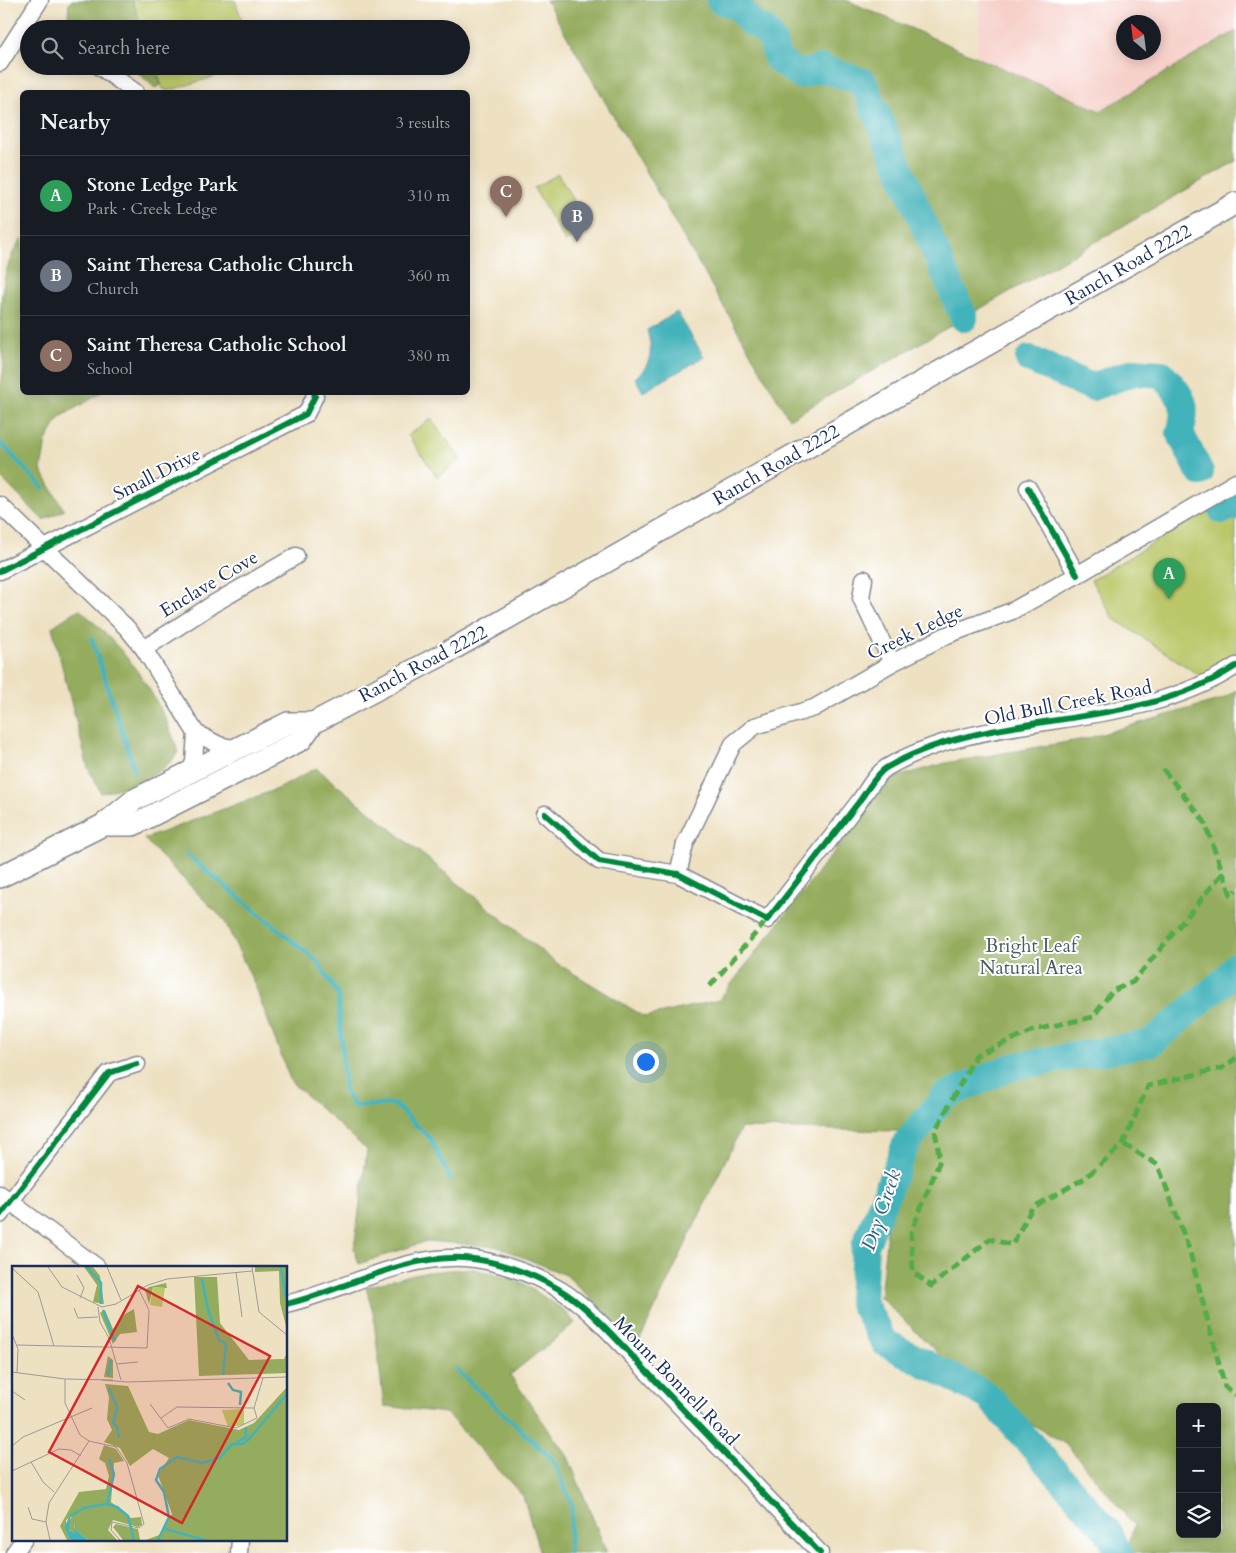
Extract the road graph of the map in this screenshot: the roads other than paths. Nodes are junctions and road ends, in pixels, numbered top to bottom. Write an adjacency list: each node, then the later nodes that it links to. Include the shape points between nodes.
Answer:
1 (40, 0): 2 (street)
2 (32, 20)
3 (20, 38): 4 (street)
4 (0, 63)
5 (111, 75): 6 (street)
6 (132, 90)
7 (1236, 203): 20 (main road, Ranch Road 2222, via 446,653)
8 (315, 395): 12 (street, Small Drive, via 306,414)
9 (1236, 482): 15 (street, Creek Ledge)
10 (1028, 488): 15 (street)
11 (0, 505): 12 (street)
12 (44, 549): 14 (street, Small Drive); 17 (street, via 127,628)
13 (296, 556): 17 (street, Enclave Cove, via 212,604)
14 (0, 571)
15 (1077, 575): 18 (street, Creek Ledge, via 1012,611 947,635)
16 (864, 579): 18 (street, via 861,598)
17 (144, 649): 21 (street)
18 (892, 663): 26 (street, Creek Ledge, via 814,708 756,726 734,744 685,844)
19 (1236, 666): 26 (street, Old Bull Creek Road, via 1200,687 1168,699 964,738 931,748 884,769 767,920)
20 (313, 723): 22 (main road, Ranch Road 2222, via 288,723); 25 (main road, Ranch Road 2222, via 301,740 133,825)
21 (196, 733): 22 (street, via 219,745); 23 (street)
22 (237, 749): 23 (main road, Ranch Road 2222)
23 (190, 773): 25 (main road, Ranch Road 2222, via 134,800)
24 (545, 814): 26 (street, via 599,861)
25 (103, 825): 27 (main road, Ranch Road 2222)
26 (678, 874)
27 (0, 877)
28 (137, 1064): 29 (street, via 108,1073)
29 (5, 1198): 30 (street); 31 (street)
30 (0, 1215)
31 (96, 1266)
32 (288, 1304): 37 (street, Mount Bonnell Road, via 386,1270 465,1258 500,1265 559,1288 606,1328)
33 (23, 1540): 35 (street)
34 (240, 1540): 36 (street)
35 (14, 1553)
36 (240, 1553)
37 (820, 1553)

